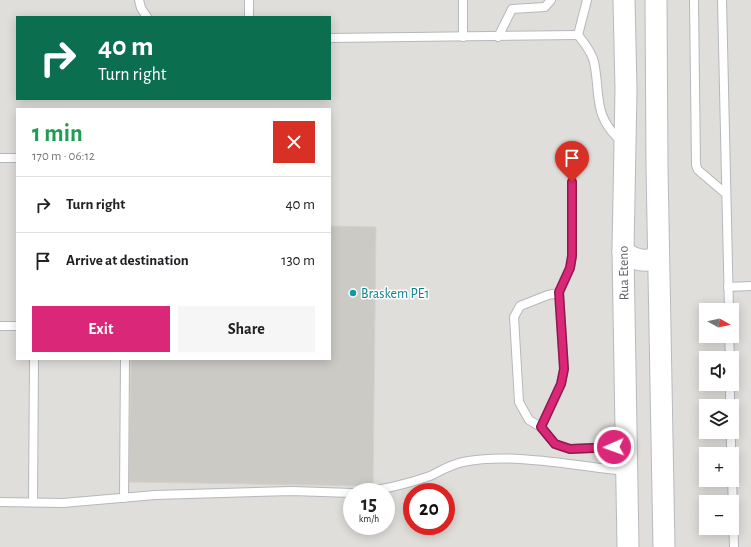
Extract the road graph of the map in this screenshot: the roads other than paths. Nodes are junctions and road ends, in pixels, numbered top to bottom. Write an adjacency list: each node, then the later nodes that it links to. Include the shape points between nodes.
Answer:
1 (140, 0): 10 (lane, via 141,8)
2 (249, 0): 11 (lane)
3 (463, 0): 13 (lane)
4 (552, 0): 14 (lane, via 544,6 512,9)
5 (587, 0): 12 (lane)
6 (624, 0): 16 (main road, Rua Eteno)
7 (656, 0): 22 (main road)
8 (694, 0): 20 (lane, via 696,165 698,170)
9 (722, 0): 20 (lane)
10 (146, 16)
11 (249, 16)
12 (578, 35): 14 (lane); 16 (lane, via 591,53 594,62 597,93 603,117 610,131)
13 (463, 37): 14 (lane); 15 (lane)
14 (498, 37)
15 (331, 38)
16 (625, 145): 21 (main road, Rua Eteno)
17 (0, 158): 18 (lane)
18 (16, 158)
19 (572, 182): 25 (lane, via 572,256 570,268)
20 (726, 193): 24 (lane)
21 (623, 251): 22 (main road, via 632,258 645,260 654,259); 32 (main road, Rua Eteno)
22 (658, 252): 41 (main road)
23 (751, 286): 24 (lane)
24 (728, 287): 26 (lane)
25 (559, 292): 31 (lane, via 561,384); 31 (lane, via 520,306 514,316 519,402 529,420)
26 (729, 303)
27 (0, 326): 28 (lane)
28 (16, 326)
29 (34, 360): 39 (lane)
30 (125, 360): 37 (lane)
31 (541, 427): 32 (lane, via 555,444 570,449)
32 (626, 447): 33 (main road, Rua Eteno)
33 (626, 471): 34 (lane, via 512,458 488,458 461,462 429,476); 40 (main road, Rua Eteno)
34 (395, 486)
35 (732, 487): 42 (lane)
36 (343, 493): 37 (lane, via 292,491)
37 (124, 498): 39 (lane, via 63,503)
38 (0, 502): 39 (lane)
39 (33, 502)
40 (628, 547)
41 (664, 547)
42 (734, 547)

